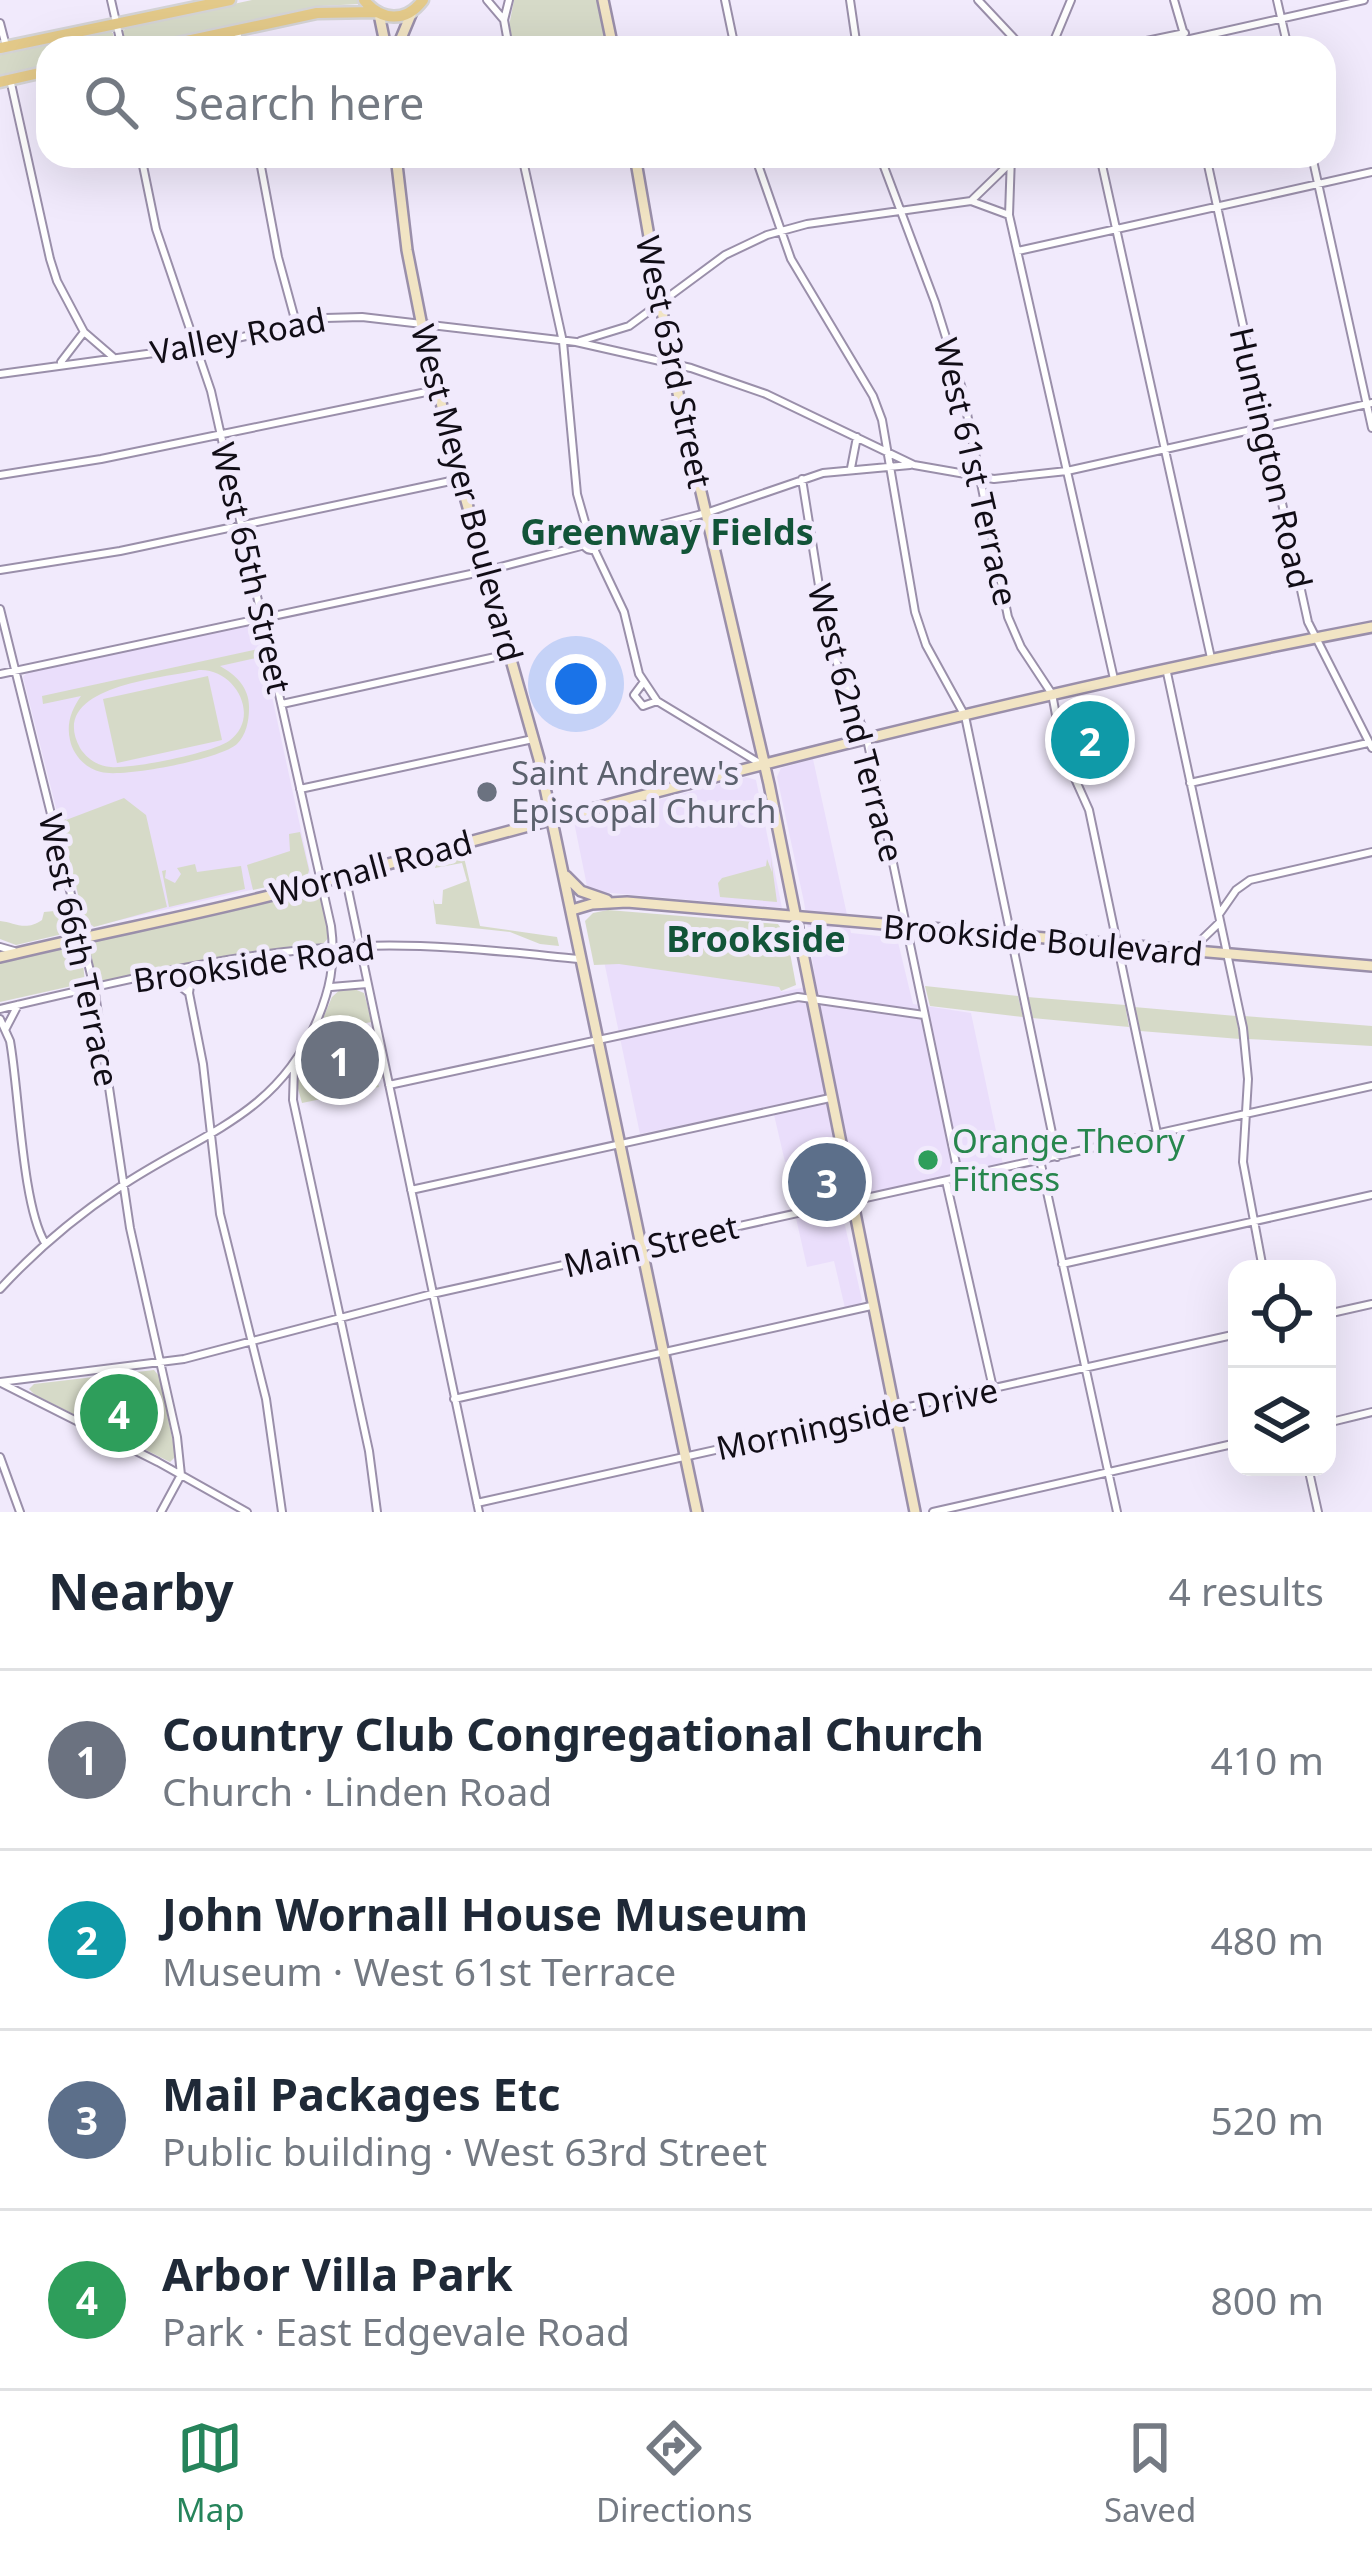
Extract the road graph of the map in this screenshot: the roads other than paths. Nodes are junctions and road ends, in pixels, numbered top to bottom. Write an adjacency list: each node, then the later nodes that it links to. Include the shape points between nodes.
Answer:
1 (111, 0): 20 (street)
2 (230, 0): 20 (main road)
3 (364, 0): 16 (main road)
4 (439, 0): 15 (main road)
5 (487, 0): 18 (street)
6 (509, 0): 18 (street)
7 (603, 0): 29 (main road)
8 (725, 0): 30 (street)
9 (850, 0): 31 (street)
10 (978, 0): 32 (street)
11 (1071, 0): 33 (street)
12 (1174, 0): 34 (street)
13 (1277, 0): 17 (street)
14 (1364, 0): 17 (street)
15 (419, 5): 16 (main road, via 398,17); 27 (main road)
16 (377, 13): 21 (main road, via 339,10); 26 (main road)
17 (1281, 19): 35 (street); 36 (street)
18 (504, 20): 28 (street)
19 (0, 23): 38 (street)
20 (116, 23): 22 (main road); 23 (street)
21 (237, 30): 24 (main road); 25 (street)
22 (55, 36)
23 (119, 36)
24 (209, 36)
25 (238, 36)
26 (383, 36)
27 (403, 36)
28 (507, 36)
29 (610, 36)
30 (732, 36)
31 (855, 36)
32 (1012, 36)
33 (1057, 36)
34 (1185, 36)
35 (1212, 36)
36 (1285, 36)
37 (36, 40): 38 (main road)
38 (3, 47)
39 (36, 74): 40 (main road)
40 (5, 81): 65 (street, via 50,259)
41 (143, 168): 68 (street, West 65th Street)
42 (261, 168): 63 (street)
43 (397, 168): 64 (main road, West Meyer Boulevard)
44 (525, 168): 66 (street)
45 (637, 168): 62 (main road, West 63rd Street)
46 (758, 168): 60 (street)
47 (884, 168): 57 (street, West 61st Terrace)
48 (1002, 168): 55 (street)
49 (1010, 168): 58 (street)
50 (1103, 168): 59 (street)
51 (1208, 168): 56 (street, Huntington Road)
52 (1315, 168): 54 (street)
53 (1372, 172): 54 (street)
54 (1318, 184): 56 (street); 74 (street)
55 (971, 201): 57 (street); 58 (street)
56 (1215, 208): 59 (street); 75 (street, Huntington Road)
57 (898, 213): 60 (street); 86 (street, West 61st Terrace, via 948,341)
58 (1010, 215): 61 (street)
59 (1116, 230): 61 (street); 79 (street)
60 (778, 231): 62 (street, via 725,255); 80 (street, via 878,407)
61 (1018, 251): 84 (street)
62 (660, 305): 67 (street, via 628,326); 70 (main road, West 63rd Street)
63 (296, 323): 64 (street, Valley Road, via 346,316); 68 (street, Valley Road)
64 (421, 323): 66 (street, Valley Road); 73 (main road, West Meyer Boulevard)
65 (84, 332): 69 (street); 71 (street)
66 (563, 342): 67 (street, Valley Road); 91 (street, via 577,494)
67 (577, 342): 70 (street, Valley Road)
68 (198, 346): 69 (street, Valley Road); 77 (street, West 65th Street)
69 (113, 357): 71 (street, Valley Road)
70 (671, 363): 78 (street, Valley Road, via 766,394); 89 (main road, West 63rd Street)
71 (59, 365): 72 (street, Valley Road)
72 (0, 374)
73 (436, 390): 77 (street); 87 (main road, West Meyer Boulevard)
74 (1369, 404): 75 (street); 76 (street)
75 (1264, 427): 79 (street); 97 (street, Huntington Road)
76 (1372, 428)
77 (221, 436): 85 (street); 90 (street, West 65th Street)
78 (857, 437): 80 (street, Valley Road); 83 (street)
79 (1164, 449): 84 (street); 99 (street)
80 (888, 451): 81 (street); 82 (street, Valley Road)
81 (890, 465): 82 (street); 83 (street); 108 (street, via 920,628)
82 (914, 465): 86 (street)
83 (851, 468): 88 (street)
84 (1067, 471): 86 (street); 103 (street)
85 (0, 475)
86 (978, 478): 105 (street, West 61st Terrace, via 1008,617)
87 (460, 479): 90 (street); 93 (main road, West Meyer Boulevard)
88 (802, 479): 89 (street); 110 (street, West 62nd Terrace, via 827,630)
89 (706, 513): 91 (street); 112 (main road, West 63rd Street)
90 (242, 526): 92 (street); 95 (street, West 65th Street)
91 (591, 543): 93 (street); 104 (street, via 624,612)
92 (0, 570)
93 (485, 571): 95 (street); 98 (main road, West Meyer Boulevard)
94 (0, 609): 101 (street, West 66th Terrace)
95 (262, 616): 101 (street); 107 (street, West 65th Street)
96 (1372, 627): 97 (main road, Wornall Road)
97 (1314, 638): 99 (main road, Wornall Road); 111 (street, Huntington Road)
98 (509, 654): 107 (street); 109 (main road, West Meyer Boulevard)
99 (1211, 658): 100 (main road, Wornall Road)
100 (1166, 668): 103 (main road, Wornall Road); 113 (street)
101 (13, 671): 102 (street); 127 (street, West 66th Terrace)
102 (0, 674)
103 (1114, 679): 105 (main road, Wornall Road)
104 (644, 683): 106 (street); 106 (street, via 634,695 638,703)
105 (1052, 694): 108 (main road, Wornall Road); 132 (street, West 61st Terrace, via 1063,752 1090,810)
106 (657, 701): 112 (street)
107 (282, 704): 114 (street, West 65th Street)
108 (965, 716): 110 (main road, Wornall Road); 128 (street)
109 (533, 739): 114 (street); 115 (main road, West Meyer Boulevard)
110 (867, 740): 112 (main road, Wornall Road); 126 (street, West 62nd Terrace)
111 (1371, 745): 113 (street)
112 (764, 766): 115 (main road, Wornall Road); 124 (main road, West 63rd Street)
113 (1190, 783): 119 (street)
114 (300, 789): 120 (street, West 65th Street)
115 (553, 820): 117 (main road, West Meyer Boulevard); 118 (main road, Wornall Road)
116 (1372, 852): 121 (street)
117 (564, 874): 122 (main road, via 581,891); 123 (main road, West Meyer Boulevard)
118 (345, 875): 120 (main road, Wornall Road); 129 (street)
119 (1212, 880): 121 (street, via 1222,888); 125 (street)
120 (321, 882): 127 (main road, Wornall Road); 131 (street, West 65th Street)
121 (1244, 884): 125 (street)
122 (612, 901): 123 (main road, Brookside Boulevard); 124 (main road, Brookside Boulevard)
123 (572, 910): 137 (main road, West Meyer Boulevard)
124 (794, 917): 126 (main road, Brookside Boulevard); 145 (main road, West 63rd Street)
125 (1220, 917): 134 (street); 135 (street)
126 (906, 927): 128 (main road, Brookside Boulevard); 148 (street, West 62nd Terrace)
127 (84, 938): 133 (main road, Wornall Road); 143 (street, West 66th Terrace)
128 (1011, 938): 132 (main road, Brookside Boulevard); 162 (street)
129 (359, 946): 131 (street, Brookside Road); 137 (street, Brookside Road); 141 (street)
130 (0, 947): 133 (street)
131 (334, 947): 139 (street, Brookside Road); 142 (street, West 65th Street)
132 (1118, 947): 134 (main road, Brookside Boulevard); 159 (street, West 61st Terrace)
133 (17, 952): 136 (main road, Wornall Road)
134 (1187, 952): 135 (main road, Brookside Boulevard)
135 (1228, 956): 138 (main road, Brookside Boulevard); 158 (street, via 1243,1028)
136 (0, 957)
137 (582, 960): 151 (main road, West Meyer Boulevard)
138 (1372, 966)
139 (203, 967): 140 (street, Brookside Road); 144 (street)
140 (165, 974): 143 (street, Brookside Road); 144 (street)
141 (367, 984): 142 (street); 153 (street)
142 (331, 986): 152 (street)
143 (94, 987): 146 (street, Brookside Road); 166 (street, West 66th Terrace)
144 (189, 993): 160 (street)
145 (809, 1000): 148 (street); 151 (street); 156 (main road, West 63rd Street)
146 (20, 1004): 147 (street, Brookside Road); 150 (street)
147 (0, 1009)
148 (924, 1015): 164 (street, West 62nd Terrace)
149 (0, 1019): 150 (street)
150 (6, 1028): 171 (street)
151 (599, 1041): 153 (street); 161 (main road, West Meyer Boulevard)
152 (294, 1067): 155 (street); 157 (street)
153 (389, 1085): 167 (street)
154 (1372, 1087): 158 (street, Main Street)
155 (268, 1093): 157 (street); 160 (street)
156 (830, 1098): 161 (street); 169 (main road, West 63rd Street)
157 (292, 1100): 180 (street)
158 (1247, 1114): 159 (street, Main Street); 170 (street, via 1243,1162)
159 (1157, 1134): 162 (street, Main Street)
160 (210, 1137): 166 (street); 182 (street)
161 (620, 1144): 167 (street); 172 (main road, West Meyer Boulevard)
162 (1057, 1156): 163 (street, Main Street)
163 (1040, 1160): 164 (street, Main Street); 174 (street)
164 (958, 1178): 165 (street, Main Street)
165 (946, 1181): 169 (street, Main Street); 187 (street)
166 (124, 1184): 171 (street); 184 (street, West 66th Terrace)
167 (411, 1190): 176 (street)
168 (1372, 1195): 170 (street)
169 (851, 1201): 172 (street, Main Street); 178 (main road, West 63rd Street)
170 (1252, 1220): 173 (street); 174 (street)
171 (45, 1244): 175 (street)
172 (642, 1249): 176 (street, Main Street); 183 (main road, West Meyer Boulevard)
173 (1261, 1260)
174 (1062, 1264): 185 (street)
175 (0, 1289)
176 (432, 1294): 180 (street, Main Street); 188 (street)
177 (1372, 1304): 179 (street)
178 (872, 1306): 183 (street); 189 (main road, West 63rd Street)
179 (1336, 1312)
180 (340, 1319): 182 (street, Main Street); 203 (street)
181 (1228, 1336): 185 (street, Morningside Drive)
182 (251, 1344): 184 (street, Main Street); 202 (street)
183 (664, 1352): 188 (street); 193 (main road, West Meyer Boulevard)
184 (160, 1364): 186 (street, Main Street); 196 (street, West 66th Terrace)
185 (1085, 1369): 187 (street, Morningside Drive); 195 (street)
186 (0, 1382): 196 (street)
187 (993, 1390): 189 (street, Morningside Drive)
188 (454, 1399): 198 (street)
189 (893, 1412): 193 (street, Morningside Drive); 205 (main road, West 63rd Street)
190 (1372, 1412): 191 (street)
191 (1336, 1421)
192 (1228, 1445): 195 (street)
193 (685, 1456): 198 (street, Morningside Drive); 204 (main road, West Meyer Boulevard)
194 (0, 1457): 200 (street)
195 (1108, 1472): 206 (street); 207 (street)
196 (181, 1475): 199 (street); 201 (street)
197 (1310, 1476): 208 (street)
198 (477, 1507)
199 (162, 1511)
200 (20, 1512)
201 (247, 1512)
202 (282, 1512)
203 (377, 1512)
204 (697, 1512)
205 (915, 1512)
206 (933, 1512)
207 (1117, 1512)
208 (1318, 1512)

